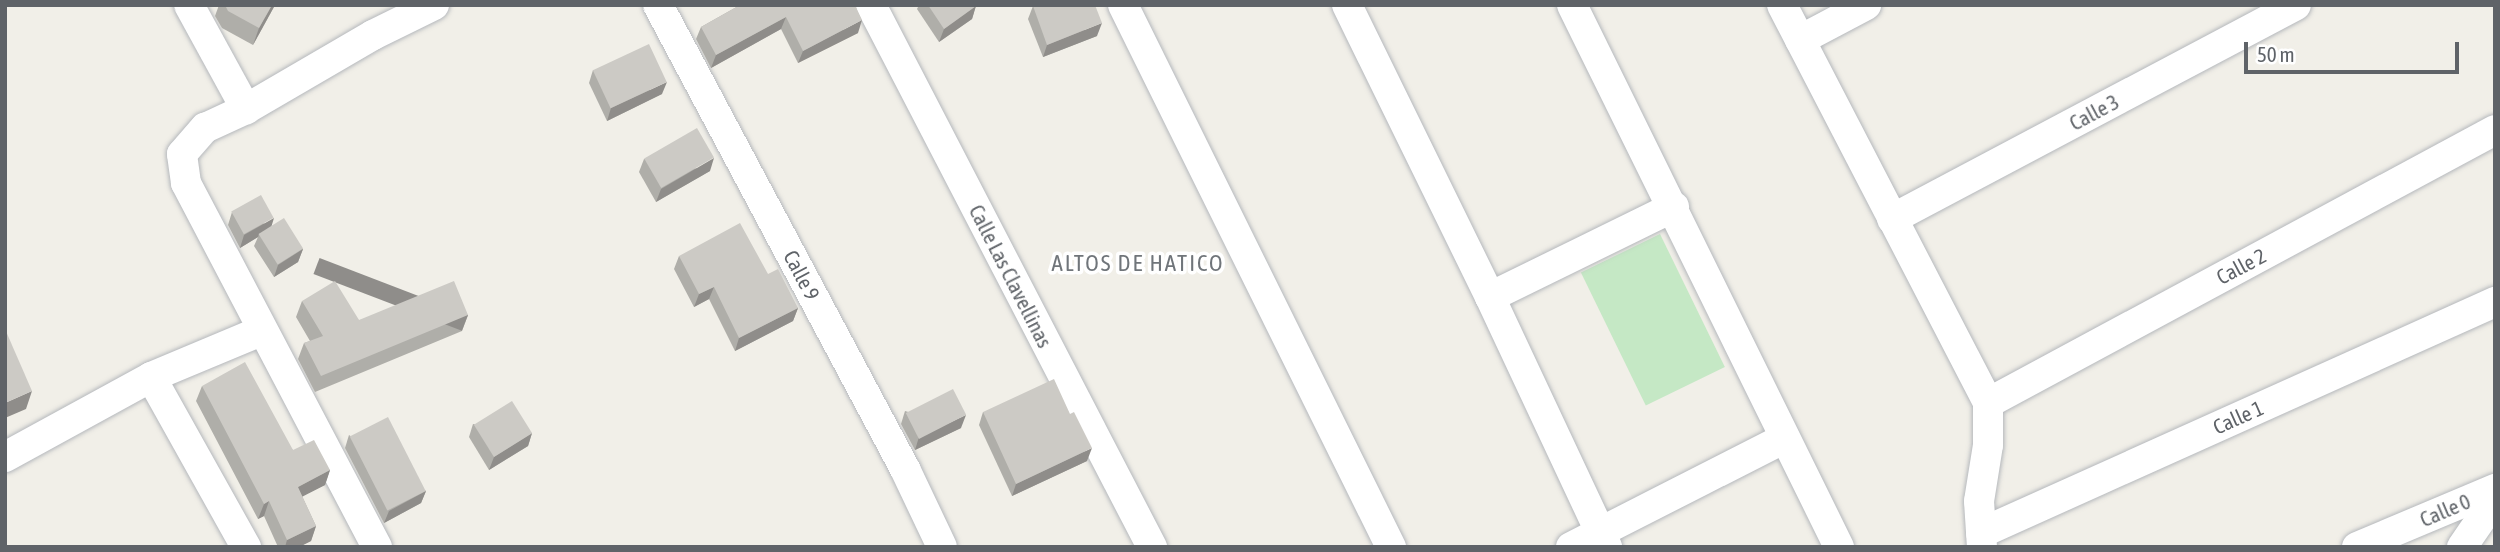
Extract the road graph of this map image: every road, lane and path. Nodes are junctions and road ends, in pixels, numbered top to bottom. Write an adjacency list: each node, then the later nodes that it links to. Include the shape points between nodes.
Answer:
1 (189, 5): 12 (street)
2 (434, 5): 12 (street)
3 (659, 5): 29 (street, Calle 9, via 905,468)
4 (871, 5): 30 (street, Calle Las Clavellinas)
5 (1123, 5): 31 (street)
6 (1347, 5): 16 (street)
7 (1573, 5): 14 (street)
8 (1782, 5): 11 (street)
9 (1866, 5): 11 (street)
10 (2296, 5): 15 (street, Calle 3)
11 (1800, 40): 15 (street)
12 (246, 109): 18 (street, via 205,128 182,154 186,183)
13 (2495, 130): 20 (street, Calle 2)
14 (1674, 207): 16 (street); 21 (street)
15 (1892, 219): 20 (street)
16 (1490, 296): 25 (street)
17 (2495, 302): 26 (street, Calle 1)
18 (261, 331): 19 (street); 28 (street)
19 (151, 377): 22 (street); 27 (street)
20 (1987, 403): 26 (street, via 1988,445 1979,501)
21 (1785, 438): 25 (street); 33 (street)
22 (5, 457)
23 (2495, 489): 34 (street, Calle 0)
24 (2495, 499): 35 (street)
25 (1603, 540): 32 (street)
26 (1981, 540)
27 (246, 547)
28 (377, 547)
29 (942, 547)
30 (1152, 547)
31 (1391, 547)
32 (1571, 547)
33 (1839, 547)
34 (2357, 547)
35 (2462, 547)

